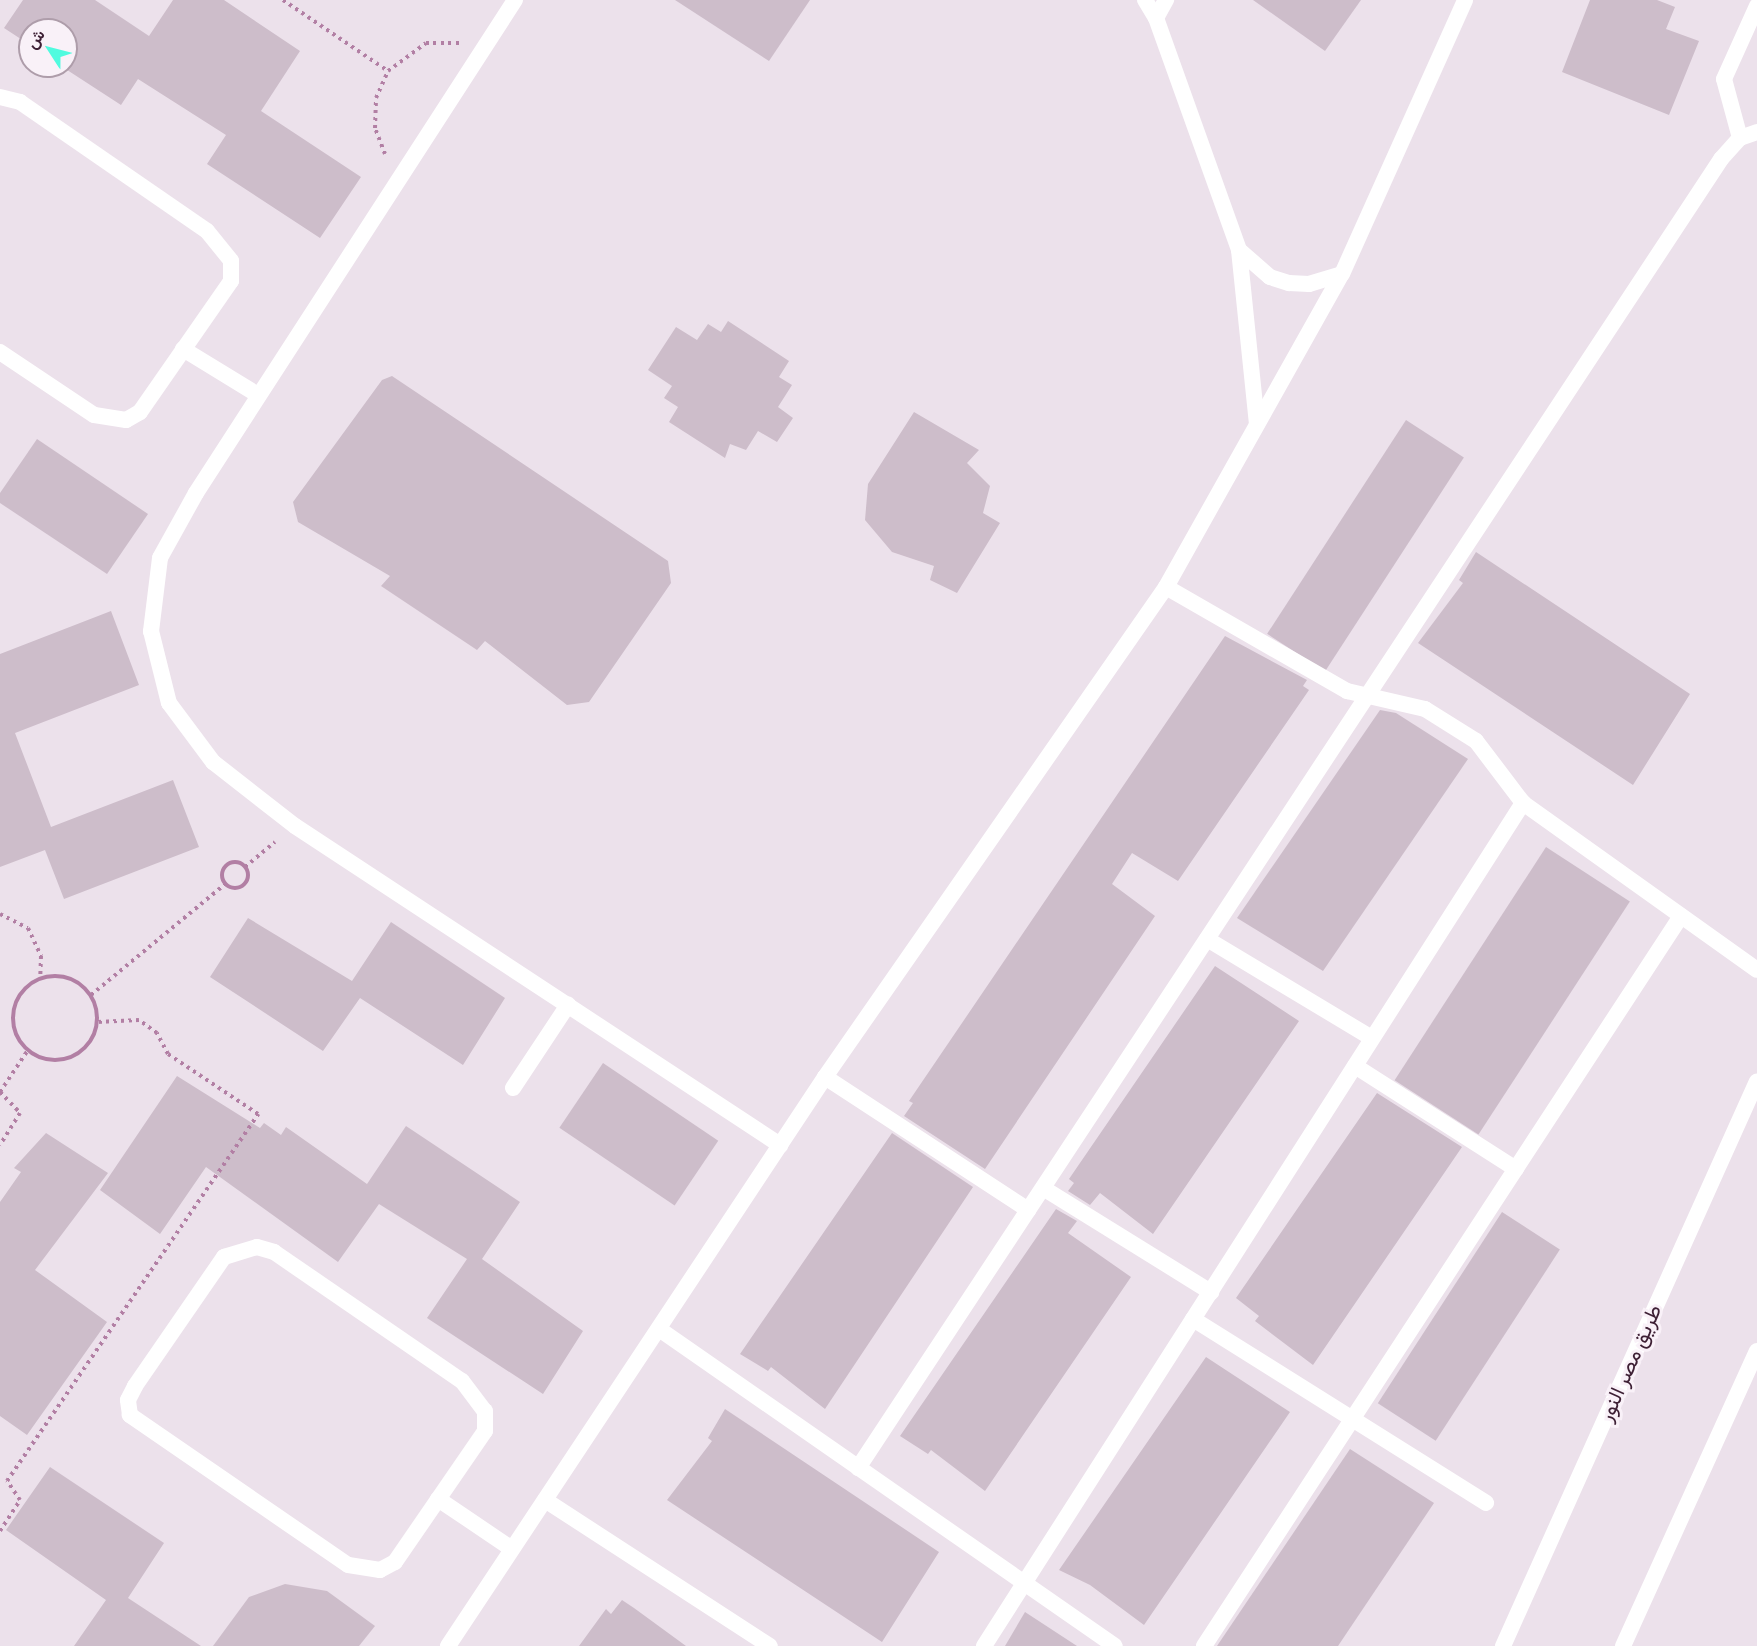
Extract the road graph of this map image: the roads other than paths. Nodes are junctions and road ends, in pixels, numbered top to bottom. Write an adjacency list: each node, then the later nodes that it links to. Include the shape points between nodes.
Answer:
1 (515, 0): 14 (street)
2 (1145, 0): 6 (street)
3 (1166, 0): 6 (street)
4 (1465, 0): 11 (street)
5 (1757, 6): 9 (street, via 1724,79)
6 (1156, 18): 10 (street)
7 (0, 98): 12 (street, via 20,102 222,243 231,261 231,280)
8 (1757, 132): 9 (street)
9 (1740, 138): 17 (street, via 1714,168)
10 (1239, 250): 11 (street, via 1262,271 1289,283 1309,284); 15 (street)
11 (1342, 274): 15 (street)
12 (183, 349): 13 (street, via 140,412 109,421); 14 (street)
13 (0, 352)
14 (258, 395): 22 (street, via 160,558 151,631 169,703 213,762 295,826)
15 (1257, 424): 16 (street)
16 (1166, 587): 17 (street, via 1347,691); 25 (street)
17 (1367, 695): 18 (street, via 1425,709 1476,741); 20 (street)
18 (1523, 802): 19 (street); 23 (street)
19 (1681, 916): 21 (street); 29 (street)
20 (1207, 939): 23 (street); 30 (street)
21 (1757, 970)
22 (568, 1005): 27 (street); 28 (street)
23 (1372, 1038): 24 (street)
24 (1355, 1066): 29 (street); 32 (street)
25 (825, 1077): 28 (street); 31 (street)
26 (1757, 1081): 48 (street, طريق مصر النور)
27 (513, 1088)
28 (780, 1145): 34 (street)
29 (1516, 1169): 36 (street)
30 (1043, 1188): 31 (street); 32 (street)
31 (1028, 1210): 37 (street)
32 (1210, 1292): 33 (street)
33 (1193, 1319): 36 (street); 42 (street)
34 (659, 1329): 37 (street); 39 (street)
35 (1757, 1351): 49 (street)
36 (1352, 1419): 40 (street); 47 (street)
37 (858, 1468): 42 (street)
38 (438, 1499): 38 (street, via 395,1562 364,1571 142,1426 130,1416 128,1400 224,1257 257,1247 274,1252 477,1393 485,1411 485,1431); 41 (street)
39 (545, 1500): 41 (street); 44 (street)
40 (1486, 1503)
41 (512, 1549): 43 (street)
42 (1025, 1583): 45 (street); 46 (street)
43 (448, 1646)
44 (770, 1646)
45 (984, 1646)
46 (1115, 1646)
47 (1204, 1646)
48 (1503, 1646)
49 (1623, 1646)

